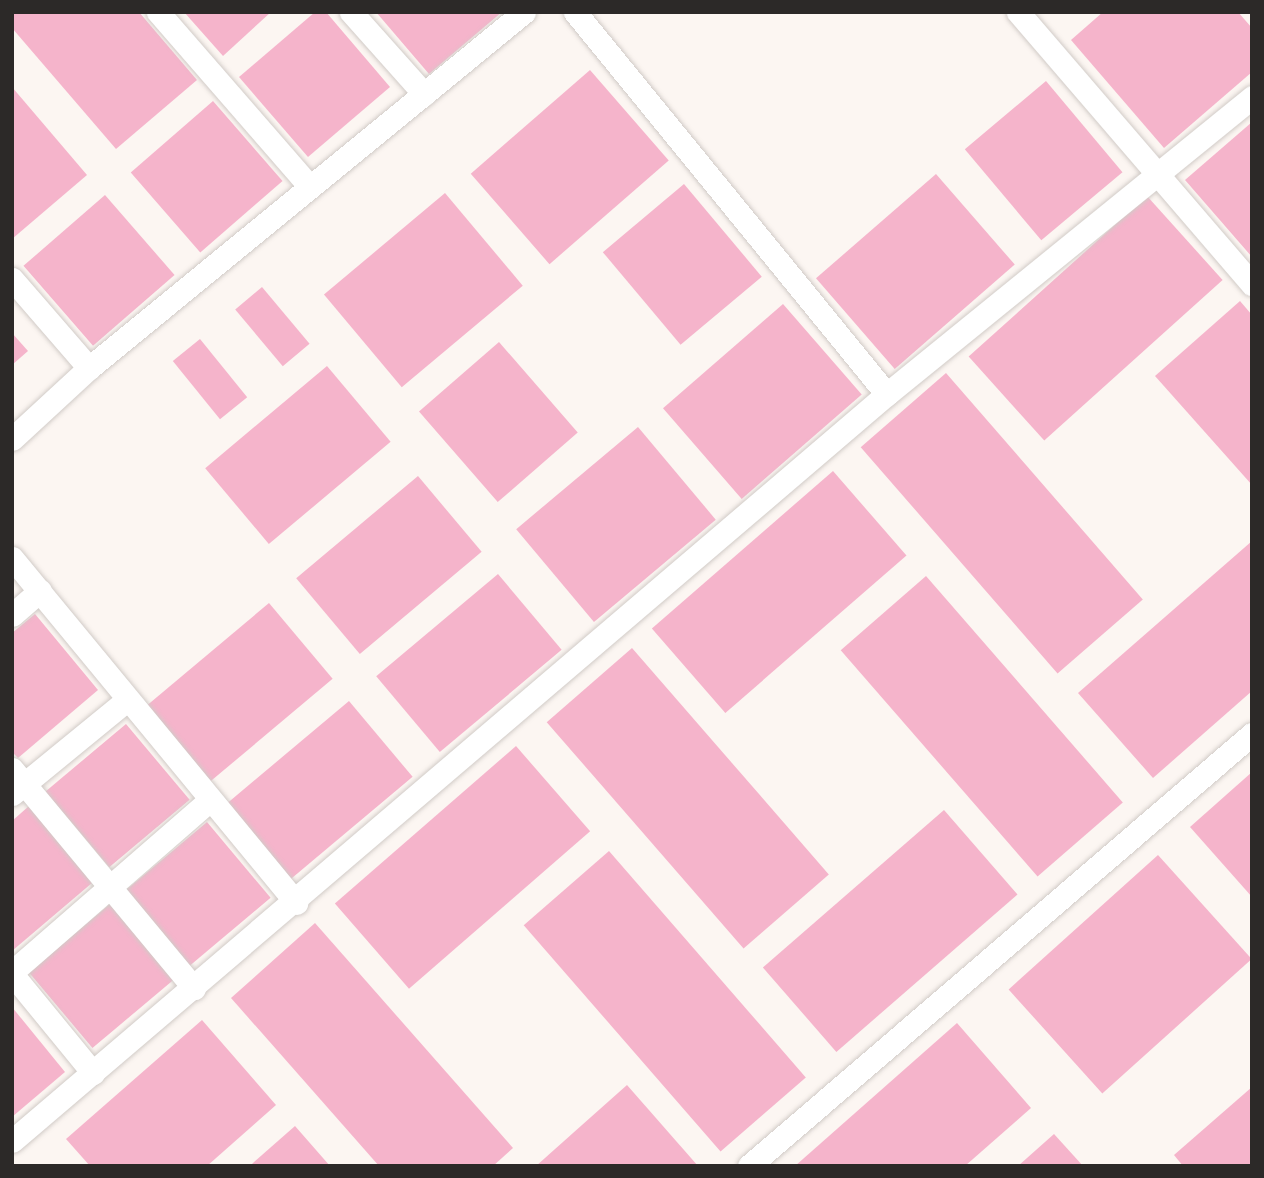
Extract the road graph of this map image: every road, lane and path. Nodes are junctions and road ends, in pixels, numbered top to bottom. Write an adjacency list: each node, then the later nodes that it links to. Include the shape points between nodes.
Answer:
1 (158, 12): 9 (street)
2 (351, 12): 6 (street)
3 (524, 12): 6 (street)
4 (575, 12): 13 (street)
5 (1018, 12): 8 (street)
6 (424, 94): 9 (street)
7 (1252, 97): 8 (street)
8 (1154, 174): 11 (street); 13 (street)
9 (309, 186): 12 (street)
10 (12, 279): 12 (street)
11 (1252, 284)
12 (89, 368): 14 (street)
13 (887, 394): 23 (street)
14 (12, 439)
15 (12, 558): 16 (street)
16 (40, 591): 17 (street); 18 (street)
17 (12, 615)
18 (127, 700): 20 (street); 21 (street)
19 (1252, 734): 28 (street)
20 (16, 782): 22 (street)
21 (209, 801): 22 (street); 23 (street)
22 (112, 886): 24 (street); 25 (street)
23 (296, 903): 25 (street)
24 (12, 973): 26 (street)
25 (194, 988): 26 (street)
26 (93, 1073): 27 (street)
27 (12, 1141)
28 (749, 1166)

